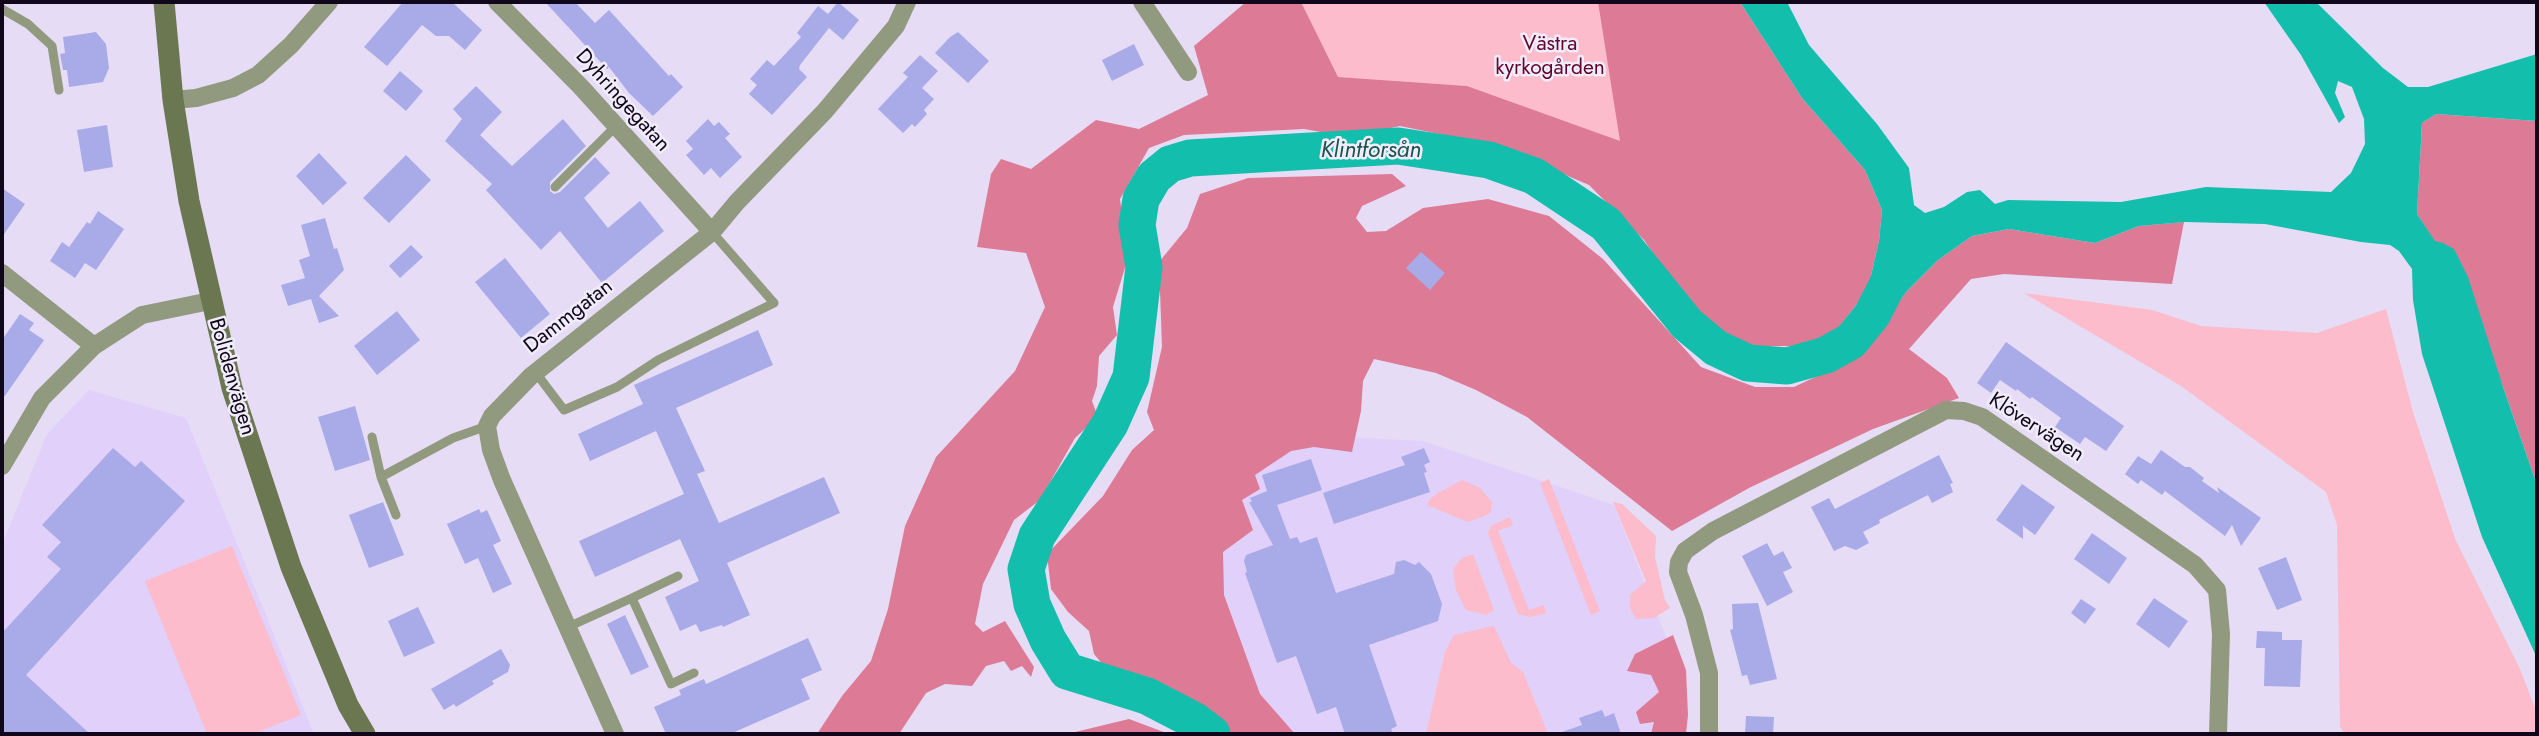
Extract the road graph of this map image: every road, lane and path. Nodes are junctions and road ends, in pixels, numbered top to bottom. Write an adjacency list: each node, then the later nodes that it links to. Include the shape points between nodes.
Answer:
1 (164, 2): 9 (main road, Bolidenvägen)
2 (329, 2): 9 (street, via 258,75 233,88)
3 (497, 2): 10 (street, Dyhringegatan)
4 (907, 2): 12 (street, Dammgatan, via 896,26 825,111)
5 (1142, 2): 7 (street)
6 (2, 9): 8 (lane, via 52,46)
7 (1188, 72)
8 (59, 90)
9 (173, 100): 14 (main road, Bolidenvägen)
10 (617, 127): 11 (lane); 12 (street, Dyhringegatan)
11 (555, 187)
12 (712, 232): 16 (street, Dammgatan); 16 (lane, via 774,303 658,360 617,387 564,410)
13 (2, 273): 15 (street)
14 (210, 301): 15 (street, via 142,315); 26 (main road, Bolidenvägen, via 273,516 348,705)
15 (94, 346): 19 (street, via 42,398)
16 (536, 373): 17 (street, Dammgatan)
17 (487, 426): 20 (lane, via 453,438); 24 (street, via 502,480)
18 (372, 438): 20 (lane)
19 (2, 466)
20 (381, 477): 21 (lane)
21 (396, 515)
22 (678, 576): 23 (lane)
23 (632, 598): 24 (lane); 25 (lane, via 671,684)
24 (568, 627): 27 (street)
25 (694, 673)
26 (365, 734)
27 (615, 734)
28 (1709, 734): 29 (street, Klövervägen, via 1709,673 1678,572 1685,551 1713,531 1946,410 1982,417 2195,565 2217,590 2221,634)
29 (2218, 734)

